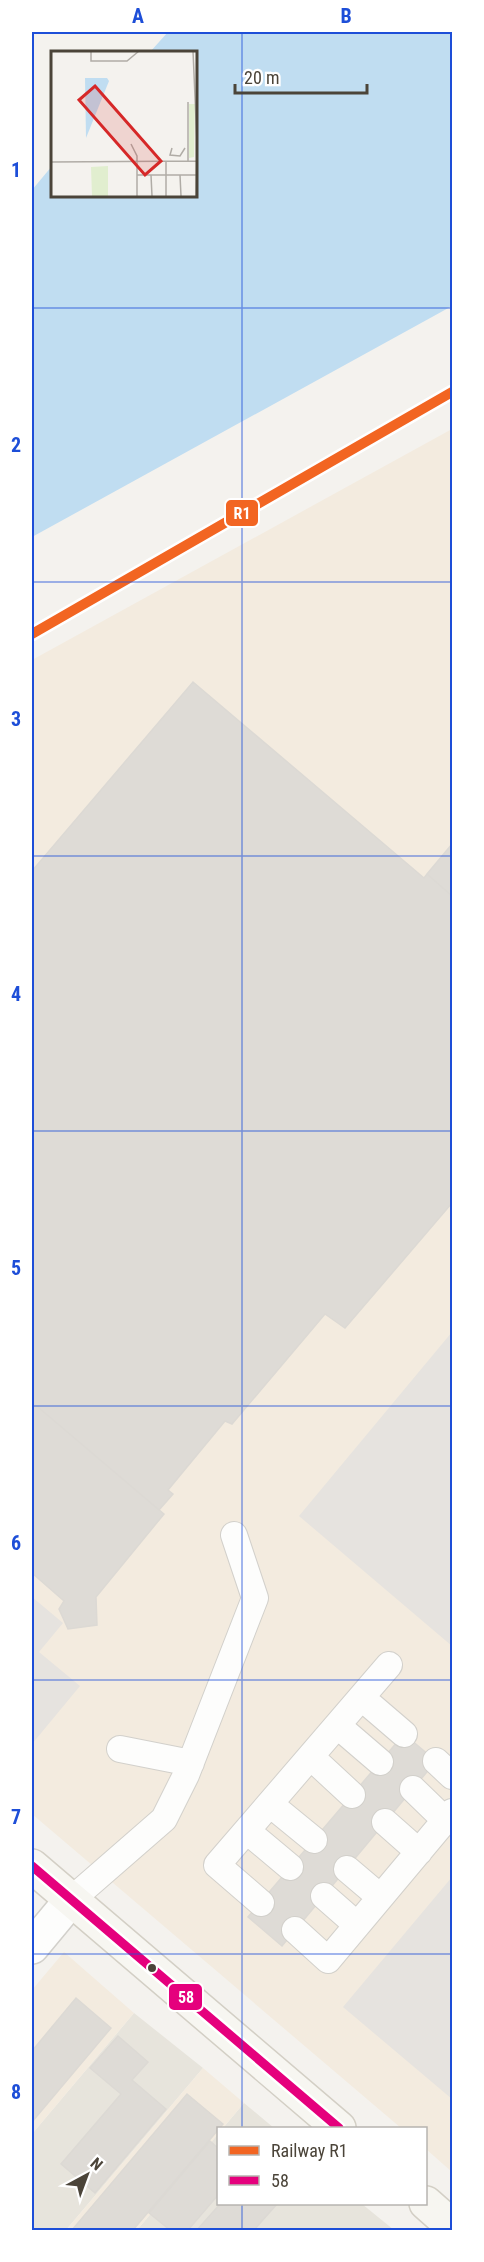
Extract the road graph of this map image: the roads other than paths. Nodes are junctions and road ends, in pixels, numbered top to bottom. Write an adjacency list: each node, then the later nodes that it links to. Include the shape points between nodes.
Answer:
1 (234, 1535): 9 (lane, via 255,1598)
2 (389, 1665): 3 (lane)
3 (362, 1698): 4 (lane); 5 (lane)
4 (338, 1726): 7 (lane); 8 (lane)
5 (404, 1734)
6 (120, 1749): 9 (lane)
7 (311, 1757): 11 (lane); 12 (lane)
8 (380, 1762)
9 (190, 1763): 23 (lane, via 164,1819)
10 (412, 1790): 13 (lane)
11 (352, 1795)
12 (270, 1804): 15 (lane); 16 (lane)
13 (449, 1816): 17 (lane)
14 (385, 1822): 17 (lane)
15 (247, 1831): 19 (lane); 24 (lane, via 217,1865)
16 (314, 1840)
17 (418, 1852): 22 (lane)
18 (32, 1866): 23 (main road)
19 (290, 1867)
20 (347, 1869): 22 (lane)
21 (324, 1896): 25 (lane)
22 (381, 1897): 25 (lane)
23 (71, 1900): 27 (street); 28 (main road)
24 (261, 1903)
25 (357, 1925): 26 (lane, via 328,1960)
26 (295, 1930)
27 (32, 1947)
28 (338, 2127)
29 (427, 2204): 30 (main road)
30 (453, 2226)

